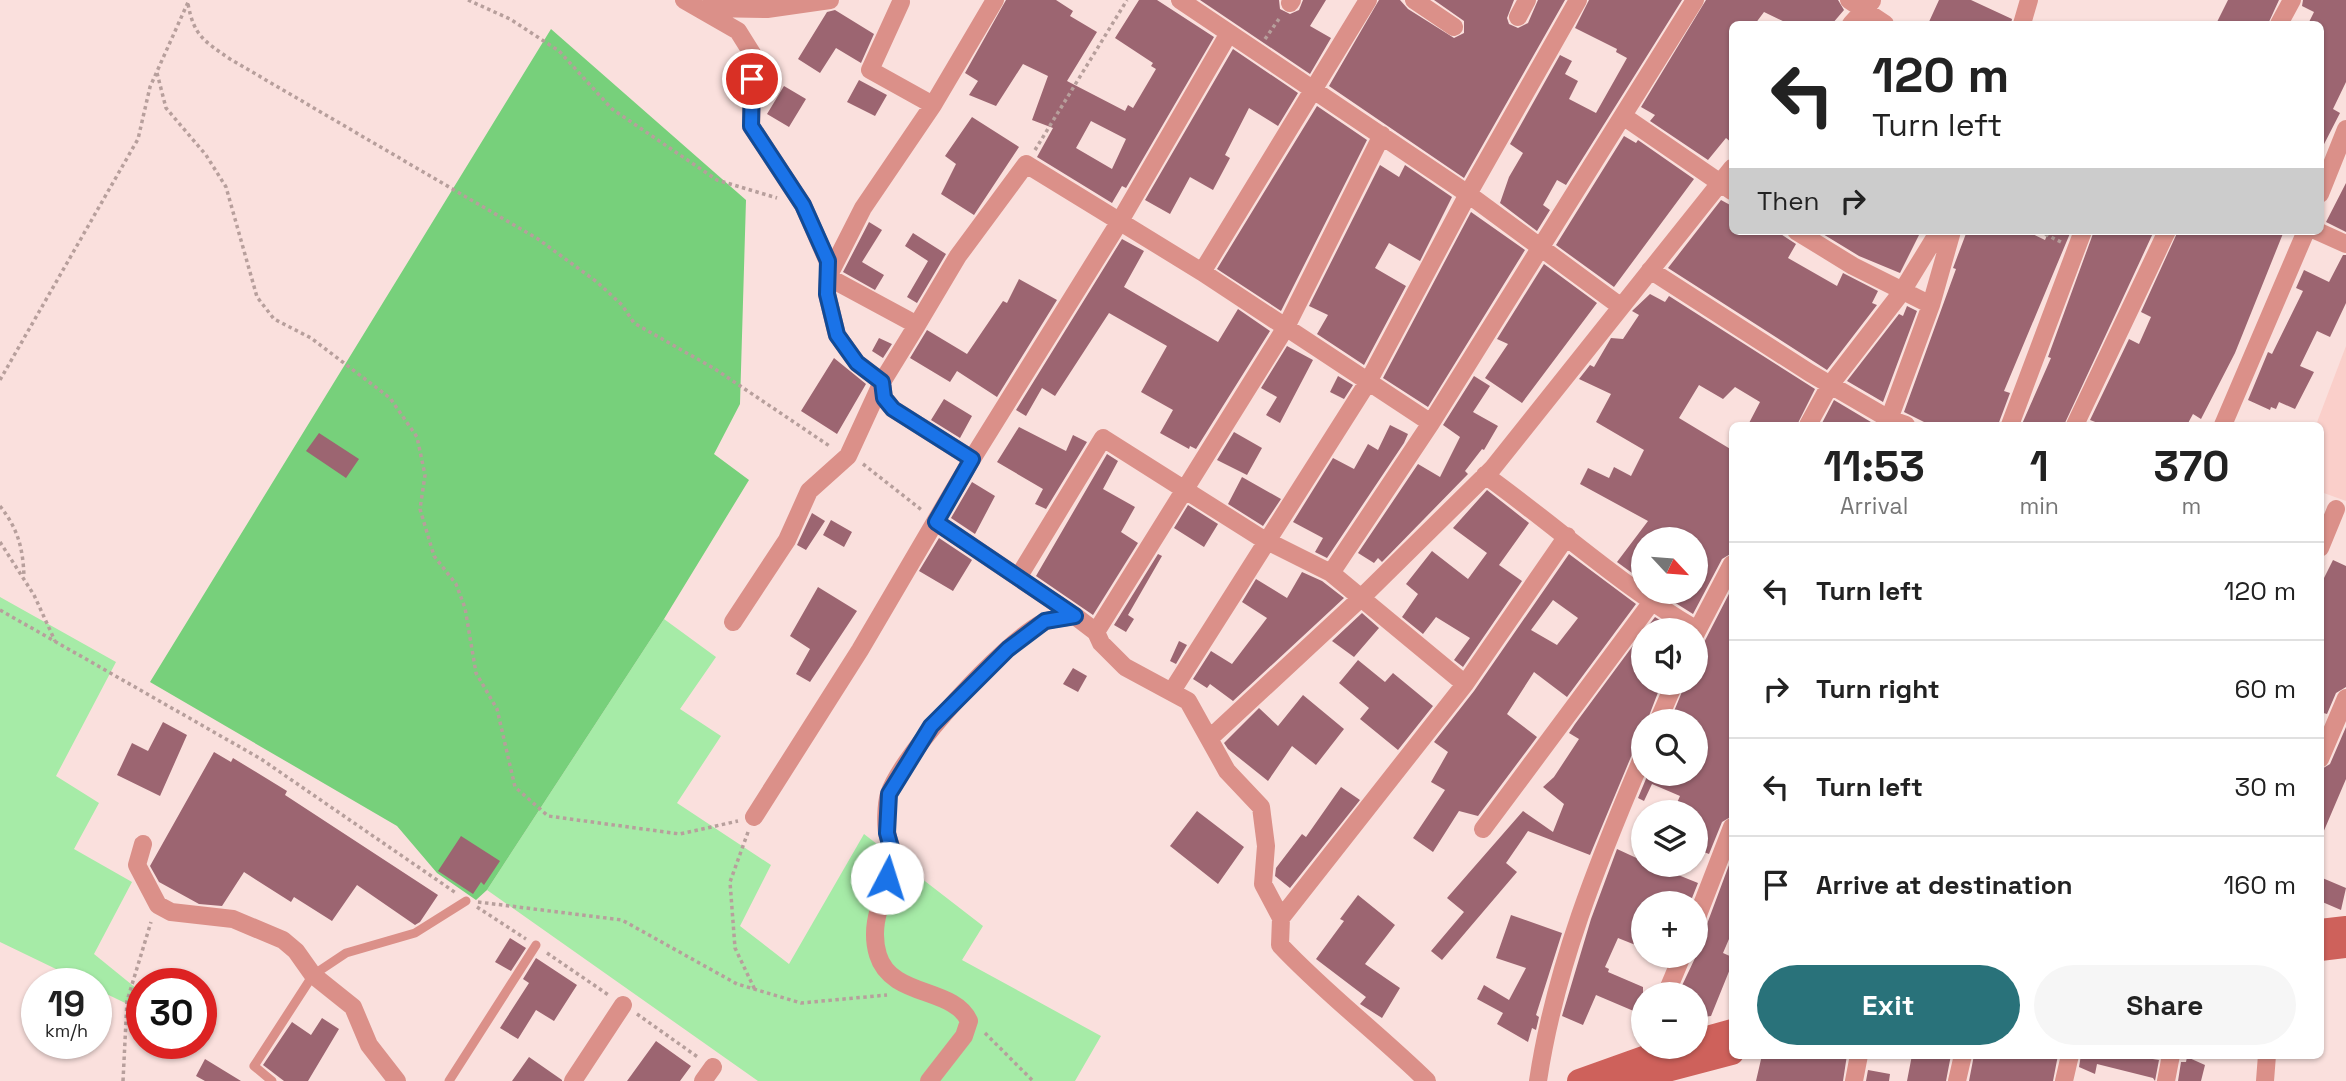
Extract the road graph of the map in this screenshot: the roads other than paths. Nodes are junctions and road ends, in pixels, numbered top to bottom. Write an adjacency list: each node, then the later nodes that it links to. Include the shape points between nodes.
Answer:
1 (830, 0): 13 (street, via 728,11)
2 (995, 0): 22 (street)
3 (1180, 0): 20 (street)
4 (1368, 0): 21 (street)
5 (1414, 0): 19 (street)
6 (1527, 0): 14 (street)
7 (1578, 0): 28 (street)
8 (1695, 0): 23 (street)
9 (2029, 0): 17 (street)
10 (2292, 0): 18 (street)
11 (900, 1): 22 (street, via 870,70)
12 (1862, 3): 15 (street); 16 (street)
13 (690, 4): 41 (street, via 738,31 753,55 751,126 803,205 828,261)
14 (1518, 18)
15 (1853, 21)
16 (1882, 21)
17 (2023, 21)
18 (2280, 21)
19 (1454, 27)
20 (1229, 33): 21 (street); 29 (street)
21 (1314, 90): 25 (street); 40 (street)
22 (933, 105): 41 (street, via 863,208)
23 (1623, 116): 27 (street); 38 (street)
24 (2346, 129): 26 (street)
25 (1382, 135): 28 (street); 46 (street)
26 (2324, 184)
27 (1726, 187): 39 (street)
28 (1468, 194): 38 (street); 48 (street)
29 (1120, 221): 40 (street); 45 (street, via 1026,164 958,256); 57 (street)
30 (2324, 234): 37 (street)
31 (1803, 235): 42 (street)
32 (1937, 235): 42 (street)
33 (1951, 235): 43 (street)
34 (2081, 235): 53 (street)
35 (2165, 235): 54 (street)
36 (2304, 235): 55 (street)
37 (2346, 244)
38 (1541, 248): 44 (street); 56 (street)
39 (1650, 270): 44 (street); 49 (street)
40 (1202, 272): 46 (street)
41 (828, 277): 45 (street); 47 (street, via 827,294 837,335 857,363)
42 (1901, 293): 43 (street); 49 (street)
43 (1931, 305): 52 (street)
44 (1620, 306): 58 (street)
45 (917, 324): 47 (street)
46 (1286, 327): 48 (street); 59 (street)
47 (882, 382): 57 (street, via 884,398 893,409); 75 (street, via 848,456 809,491 788,540)
48 (1368, 382): 56 (street); 64 (street)
49 (1830, 385): 50 (street); 51 (street)
50 (1810, 422)
51 (1892, 422)
52 (1894, 422)
53 (2011, 422)
54 (2076, 422)
55 (2224, 422)
56 (1431, 423): 66 (street)
57 (972, 459): 61 (street)
58 (1485, 475): 62 (street); 69 (street)
59 (1185, 488): 64 (street); 67 (street, via 1103,438); 76 (street)
60 (2334, 508): 63 (street)
61 (936, 522): 67 (street); 83 (street)
62 (1567, 536): 68 (street); 77 (street)
63 (2324, 537)
64 (1266, 541): 66 (street); 78 (street)
65 (1729, 570): 74 (street)
66 (1331, 573): 69 (street)
67 (1019, 576): 72 (street)
68 (1631, 587)
69 (1361, 598): 77 (street); 80 (street)
70 (1650, 604): 84 (street)
71 (1653, 604): 73 (street)
72 (1075, 616): 76 (street); 106 (street, via 1045,621 1008,649 931,726 889,794 887,833 893,855 874,924 878,957 894,978 955,1006 969,1021 964,1036)
73 (1675, 618)
74 (1703, 618)
75 (733, 622)
76 (1096, 632): 78 (street, via 1125,667)
77 (1465, 684): 89 (street)
78 (1171, 691): 80 (street, via 1188,701)
79 (2346, 698): 81 (street)
80 (1209, 739): 89 (street, via 1227,771 1261,807 1266,846 1263,884)
81 (2324, 750)
82 (1631, 786): 108 (street, via 1569,945 1547,1023)
83 (754, 817)
84 (1483, 829)
85 (1729, 835): 87 (street)
86 (143, 844): 91 (street, via 137,865 158,905 171,912 233,919 269,932 296,951)
87 (1707, 891)
88 (467, 901): 91 (lane, via 415,933 346,953)
89 (1281, 918): 107 (street, via 1280,945 1321,989 1373,1028)
90 (536, 945): 104 (lane)
91 (313, 975): 102 (lane, via 254,1066); 103 (street, via 353,1007 369,1045)
92 (623, 1005): 105 (street)
93 (1729, 1032): 94 (street)
94 (1708, 1038)
95 (1729, 1054): 110 (street)
96 (1631, 1057): 109 (street)
97 (1858, 1059): 111 (street)
98 (1962, 1059): 112 (street)
99 (2069, 1059): 113 (street)
100 (2170, 1059): 114 (street)
101 (2267, 1059): 115 (street)
102 (272, 1081)
103 (397, 1081)
104 (449, 1081)
105 (573, 1081)
106 (929, 1081)
107 (1427, 1081)
108 (1538, 1081)
109 (1579, 1081)
110 (1625, 1081)
111 (1854, 1081)
112 (1957, 1081)
113 (2064, 1081)
114 (2166, 1081)
115 (2265, 1081)

